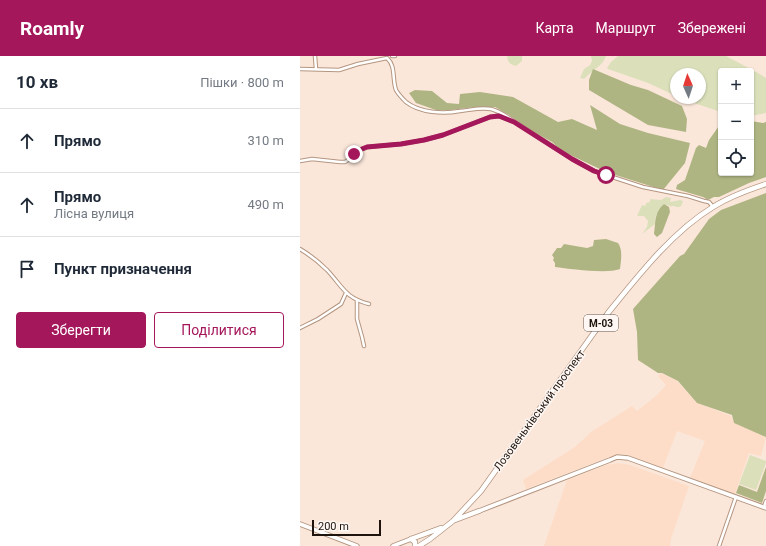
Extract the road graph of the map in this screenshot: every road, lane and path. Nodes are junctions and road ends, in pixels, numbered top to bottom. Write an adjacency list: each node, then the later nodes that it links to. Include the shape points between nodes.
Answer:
1 (315, 56): 5 (street)
2 (393, 56): 3 (street)
3 (387, 58): 5 (street, via 339,70); 6 (street, via 391,62 398,94 413,106 436,112 492,109)
4 (300, 69): 5 (street)
5 (316, 70)
6 (514, 122): 7 (street, via 499,116 490,117 424,140 367,147 356,152 346,162); 9 (street, via 594,171 643,187 704,200)
7 (300, 161)
8 (766, 184): 9 (highway, Лозовеньківський проспект / М-03)
9 (713, 207): 18 (highway, Лозовеньківський проспект / М-03, via 676,236 630,286)
10 (300, 249): 11 (street, via 318,261)
11 (346, 293): 12 (street); 14 (street, via 340,304)
12 (357, 300): 13 (street); 15 (street, via 357,319)
13 (369, 304)
14 (300, 328)
15 (364, 346)
16 (736, 497): 20 (street); 21 (street, via 622,457); 30 (street)
17 (766, 500): 20 (street)
18 (472, 501): 19 (highway, Лозовеньківський проспект / М-03); 21 (highway, via 474,508)
19 (467, 506): 21 (highway); 22 (highway, Лозовеньківський проспект / М-03)
20 (765, 508)
21 (479, 511): 22 (highway)
22 (453, 521): 24 (highway, Лозовеньківський проспект / М-03)
23 (300, 524): 27 (street)
24 (446, 526): 25 (highway); 26 (highway, Лозовеньківський проспект / М-03)
25 (411, 539): 26 (highway, via 418,539); 28 (street); 29 (highway)
26 (421, 545)
27 (357, 546)
28 (393, 546)
29 (415, 546)
30 (719, 546)

